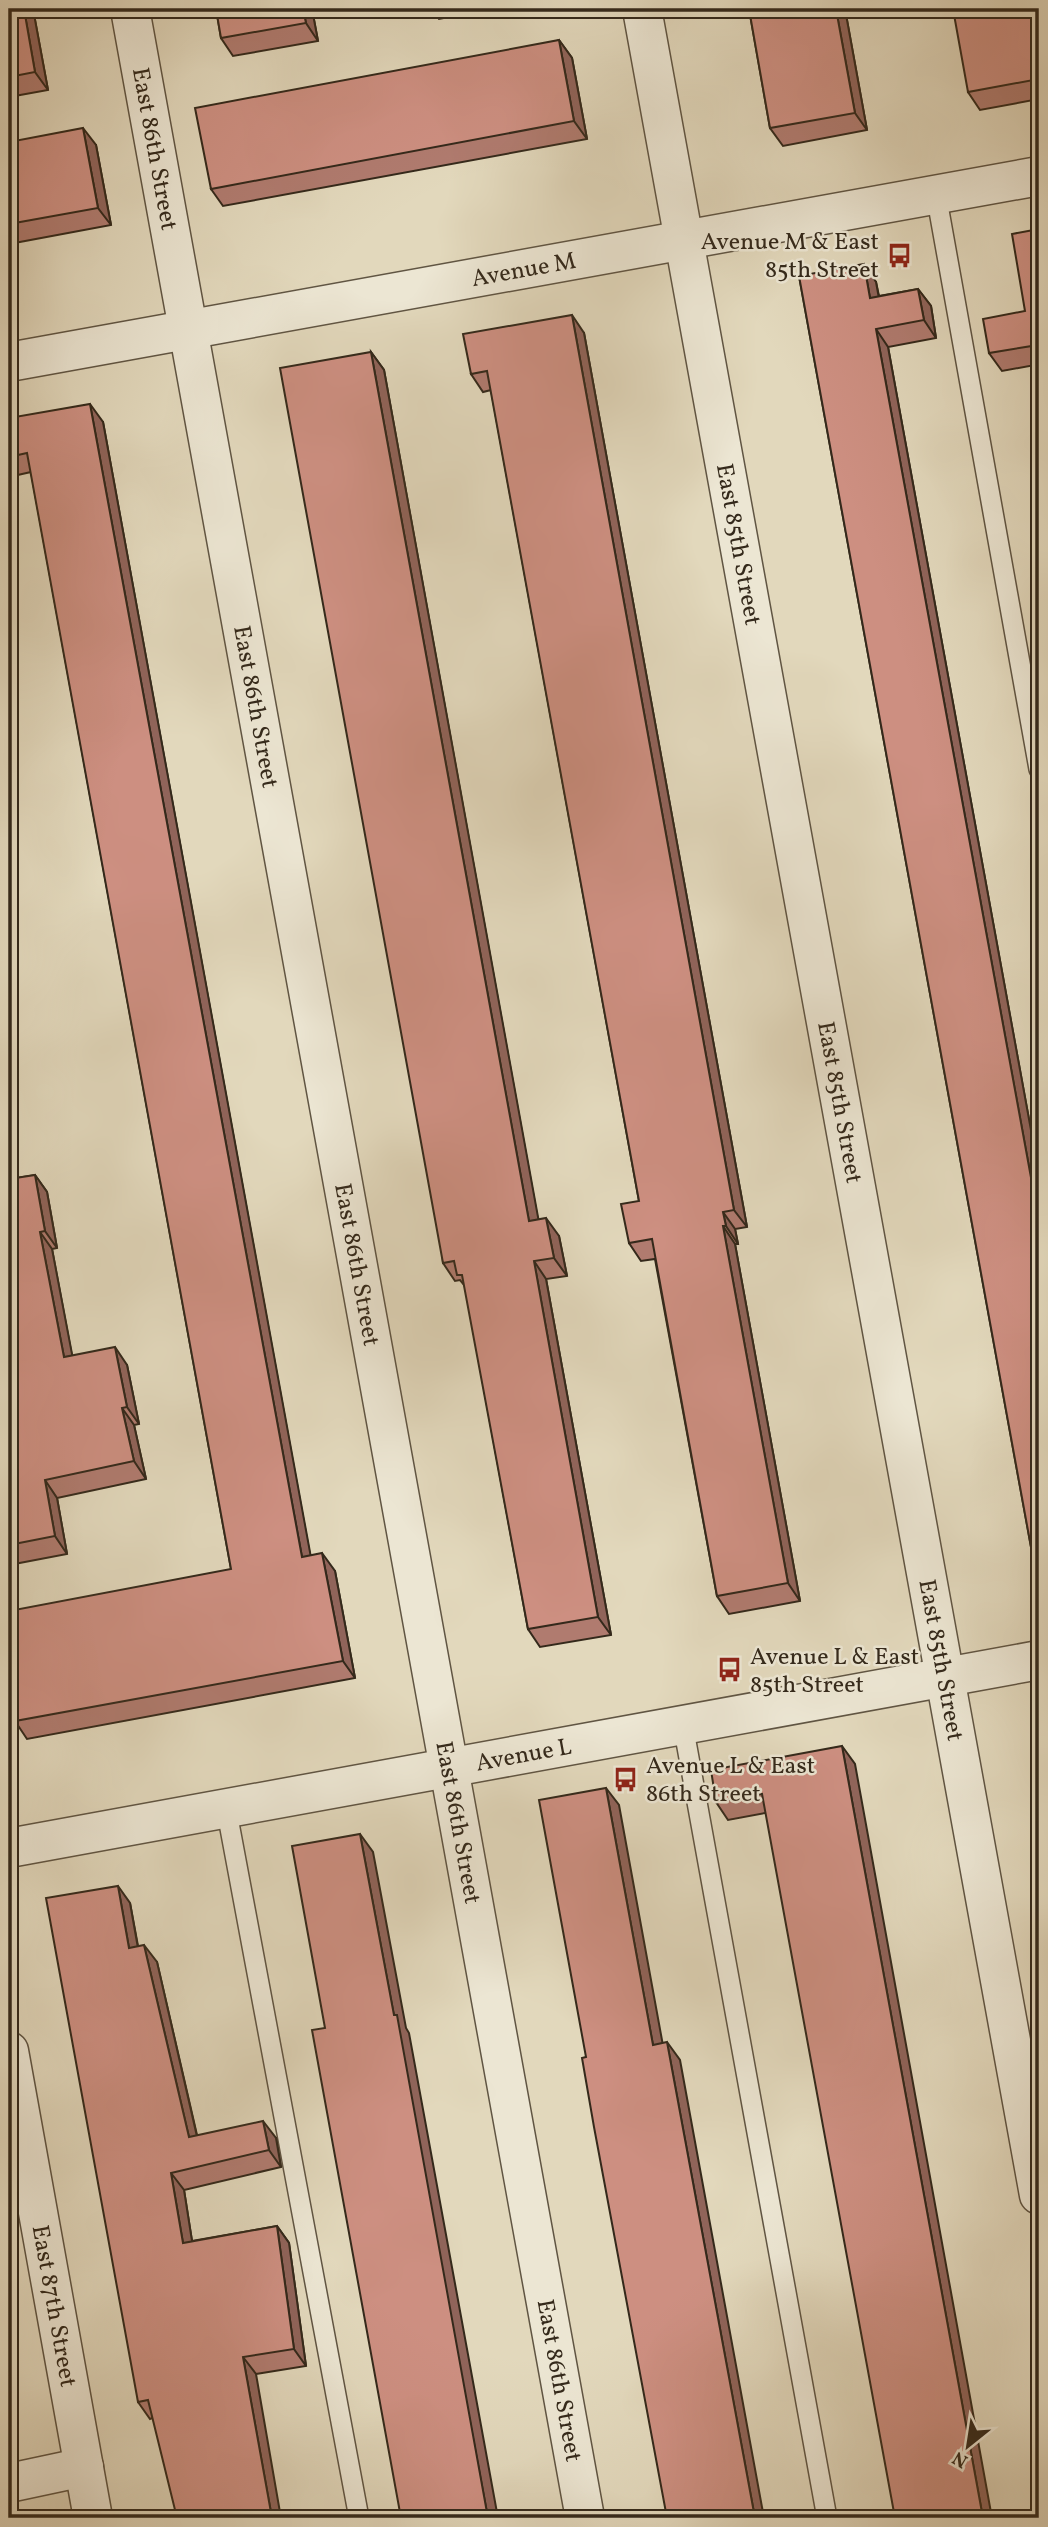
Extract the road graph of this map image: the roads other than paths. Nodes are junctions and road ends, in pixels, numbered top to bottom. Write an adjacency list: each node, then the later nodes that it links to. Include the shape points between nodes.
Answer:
1 (130, 9): 6 (street, East 86th Street)
2 (642, 9): 5 (street, East 85th Street)
3 (1039, 176): 4 (street, Avenue M)
4 (936, 194): 5 (street, Avenue M); 8 (lane)
5 (684, 239): 6 (street, Avenue M); 10 (street, East 85th Street)
6 (188, 330): 7 (street, Avenue M); 12 (street, East 86th Street)
7 (9, 362)
8 (1039, 769)
9 (1039, 1660): 10 (street, Avenue L)
10 (946, 1675): 11 (street, Avenue L); 17 (street, East 85th Street)
11 (682, 1725): 12 (street, Avenue L); 23 (lane)
12 (449, 1768): 13 (street, Avenue L); 22 (street, East 86th Street)
13 (226, 1807): 14 (street, Avenue L); 21 (lane)
14 (9, 1848)
15 (9, 2051): 16 (street, East 87th Street)
16 (13, 2096): 18 (street, East 87th Street)
17 (1039, 2195)
18 (84, 2467): 19 (street); 20 (street, East 87th Street)
19 (9, 2483)
20 (93, 2518)
21 (359, 2518)
22 (585, 2518)
23 (827, 2518)

